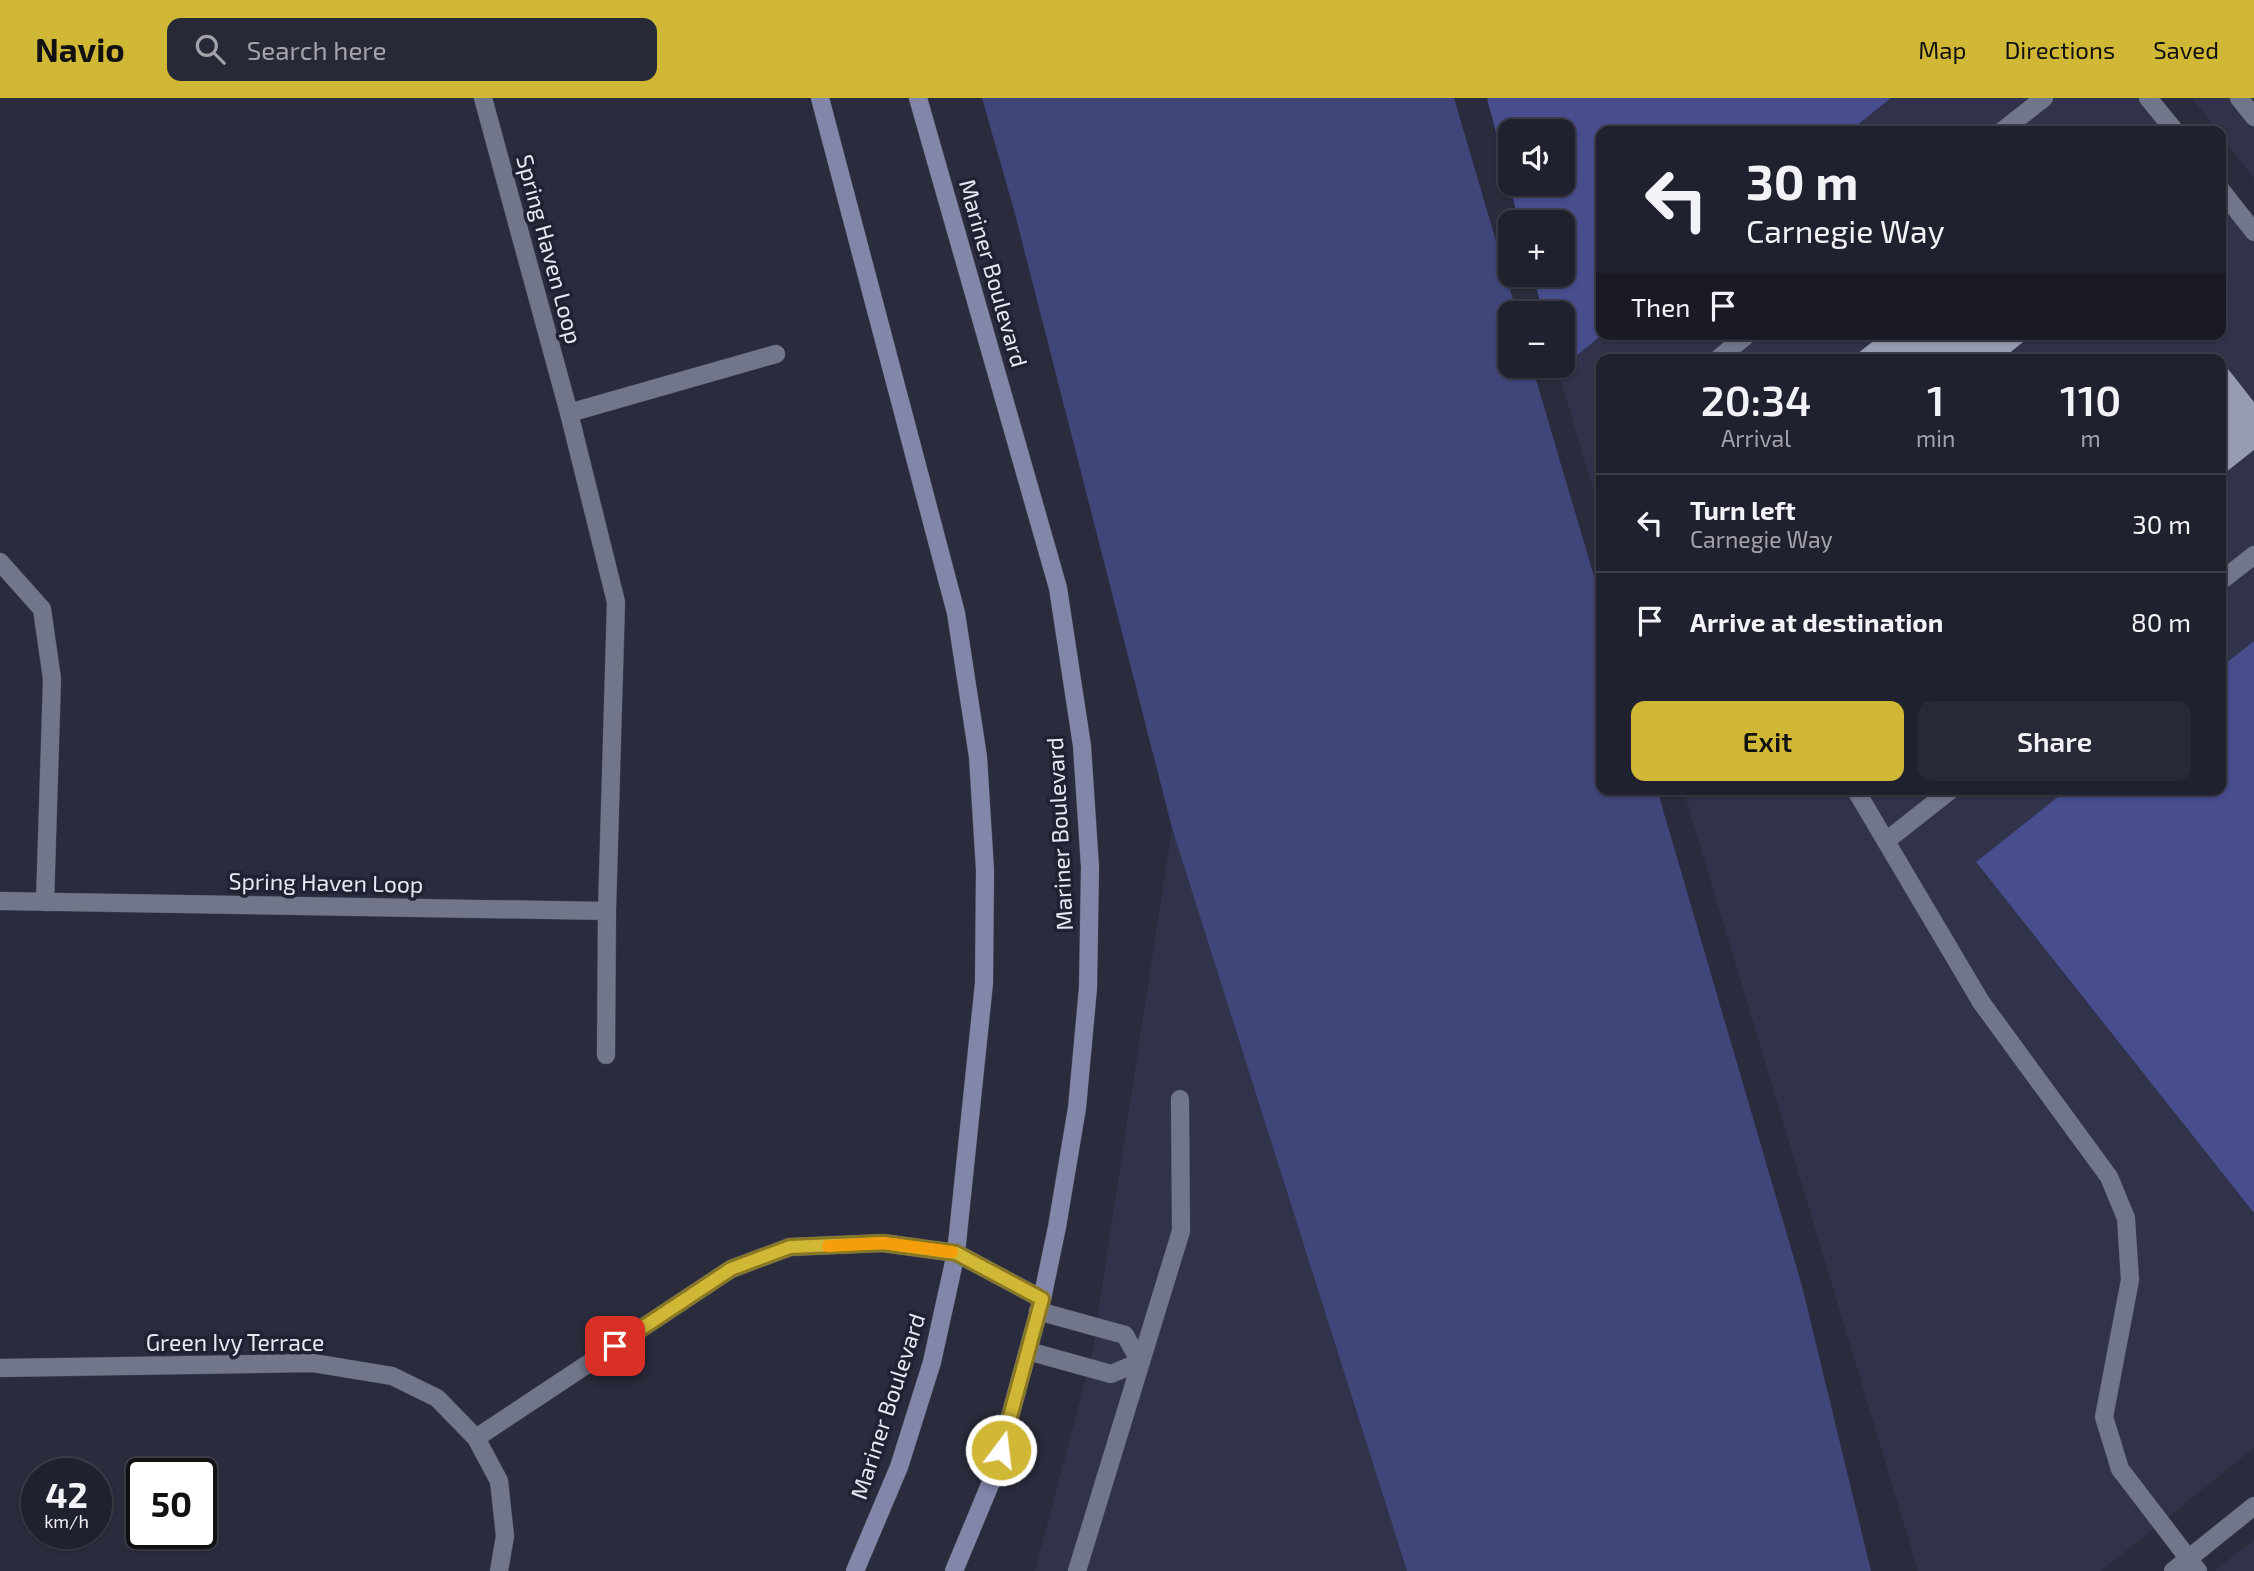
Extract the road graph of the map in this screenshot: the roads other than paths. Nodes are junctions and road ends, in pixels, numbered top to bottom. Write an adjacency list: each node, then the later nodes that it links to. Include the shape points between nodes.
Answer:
1 (483, 98): 15 (street, Spring Haven Loop)
2 (820, 98): 27 (main road, Mariner Boulevard, via 956,613 978,758 985,870 984,983)
3 (918, 98): 28 (main road, Mariner Boulevard, via 1058,588 1082,746 1090,867 1088,988 1077,1108)
4 (2044, 98): 8 (street)
5 (2148, 98): 9 (street)
6 (2239, 98): 7 (street)
7 (2254, 117)
8 (2008, 126)
9 (2171, 126)
10 (2226, 196): 11 (street)
11 (2254, 232)
12 (1741, 340): 14 (street)
13 (776, 354): 15 (street)
14 (1724, 354)
15 (569, 413): 24 (street, Spring Haven Loop, via 616,602)
16 (2254, 555): 18 (street)
17 (0, 562): 23 (street, via 42,609 52,678)
18 (2226, 577)
19 (1859, 795): 21 (street)
20 (1944, 795): 21 (street)
21 (1886, 841): 34 (street, via 1981,1002 2109,1177 2126,1218 2130,1280 2104,1417 2120,1469)
22 (0, 901): 23 (street, Spring Haven Loop)
23 (46, 902): 24 (street, Spring Haven Loop)
24 (607, 911): 25 (street, Spring Haven Loop)
25 (606, 1055)
26 (1180, 1098): 30 (street, via 1181,1231)
27 (956, 1253): 28 (street); 32 (street, via 883,1243 790,1247 731,1269); 36 (main road, Mariner Boulevard, via 932,1362 899,1467)
28 (1040, 1305): 29 (main road, Mariner Boulevard); 30 (street, via 1125,1335)
29 (1028, 1351): 30 (street, via 1111,1374); 37 (main road, Mariner Boulevard, via 994,1475)
30 (1140, 1362): 38 (street)
31 (0, 1368): 32 (street, Green Ivy Terrace, via 313,1363 392,1376 438,1398)
32 (476, 1438): 35 (street, Green Ivy Terrace, via 499,1481 505,1536)
33 (2254, 1506): 34 (street)
34 (2186, 1567)
35 (499, 1571)
36 (855, 1571)
37 (954, 1571)
38 (1077, 1571)

